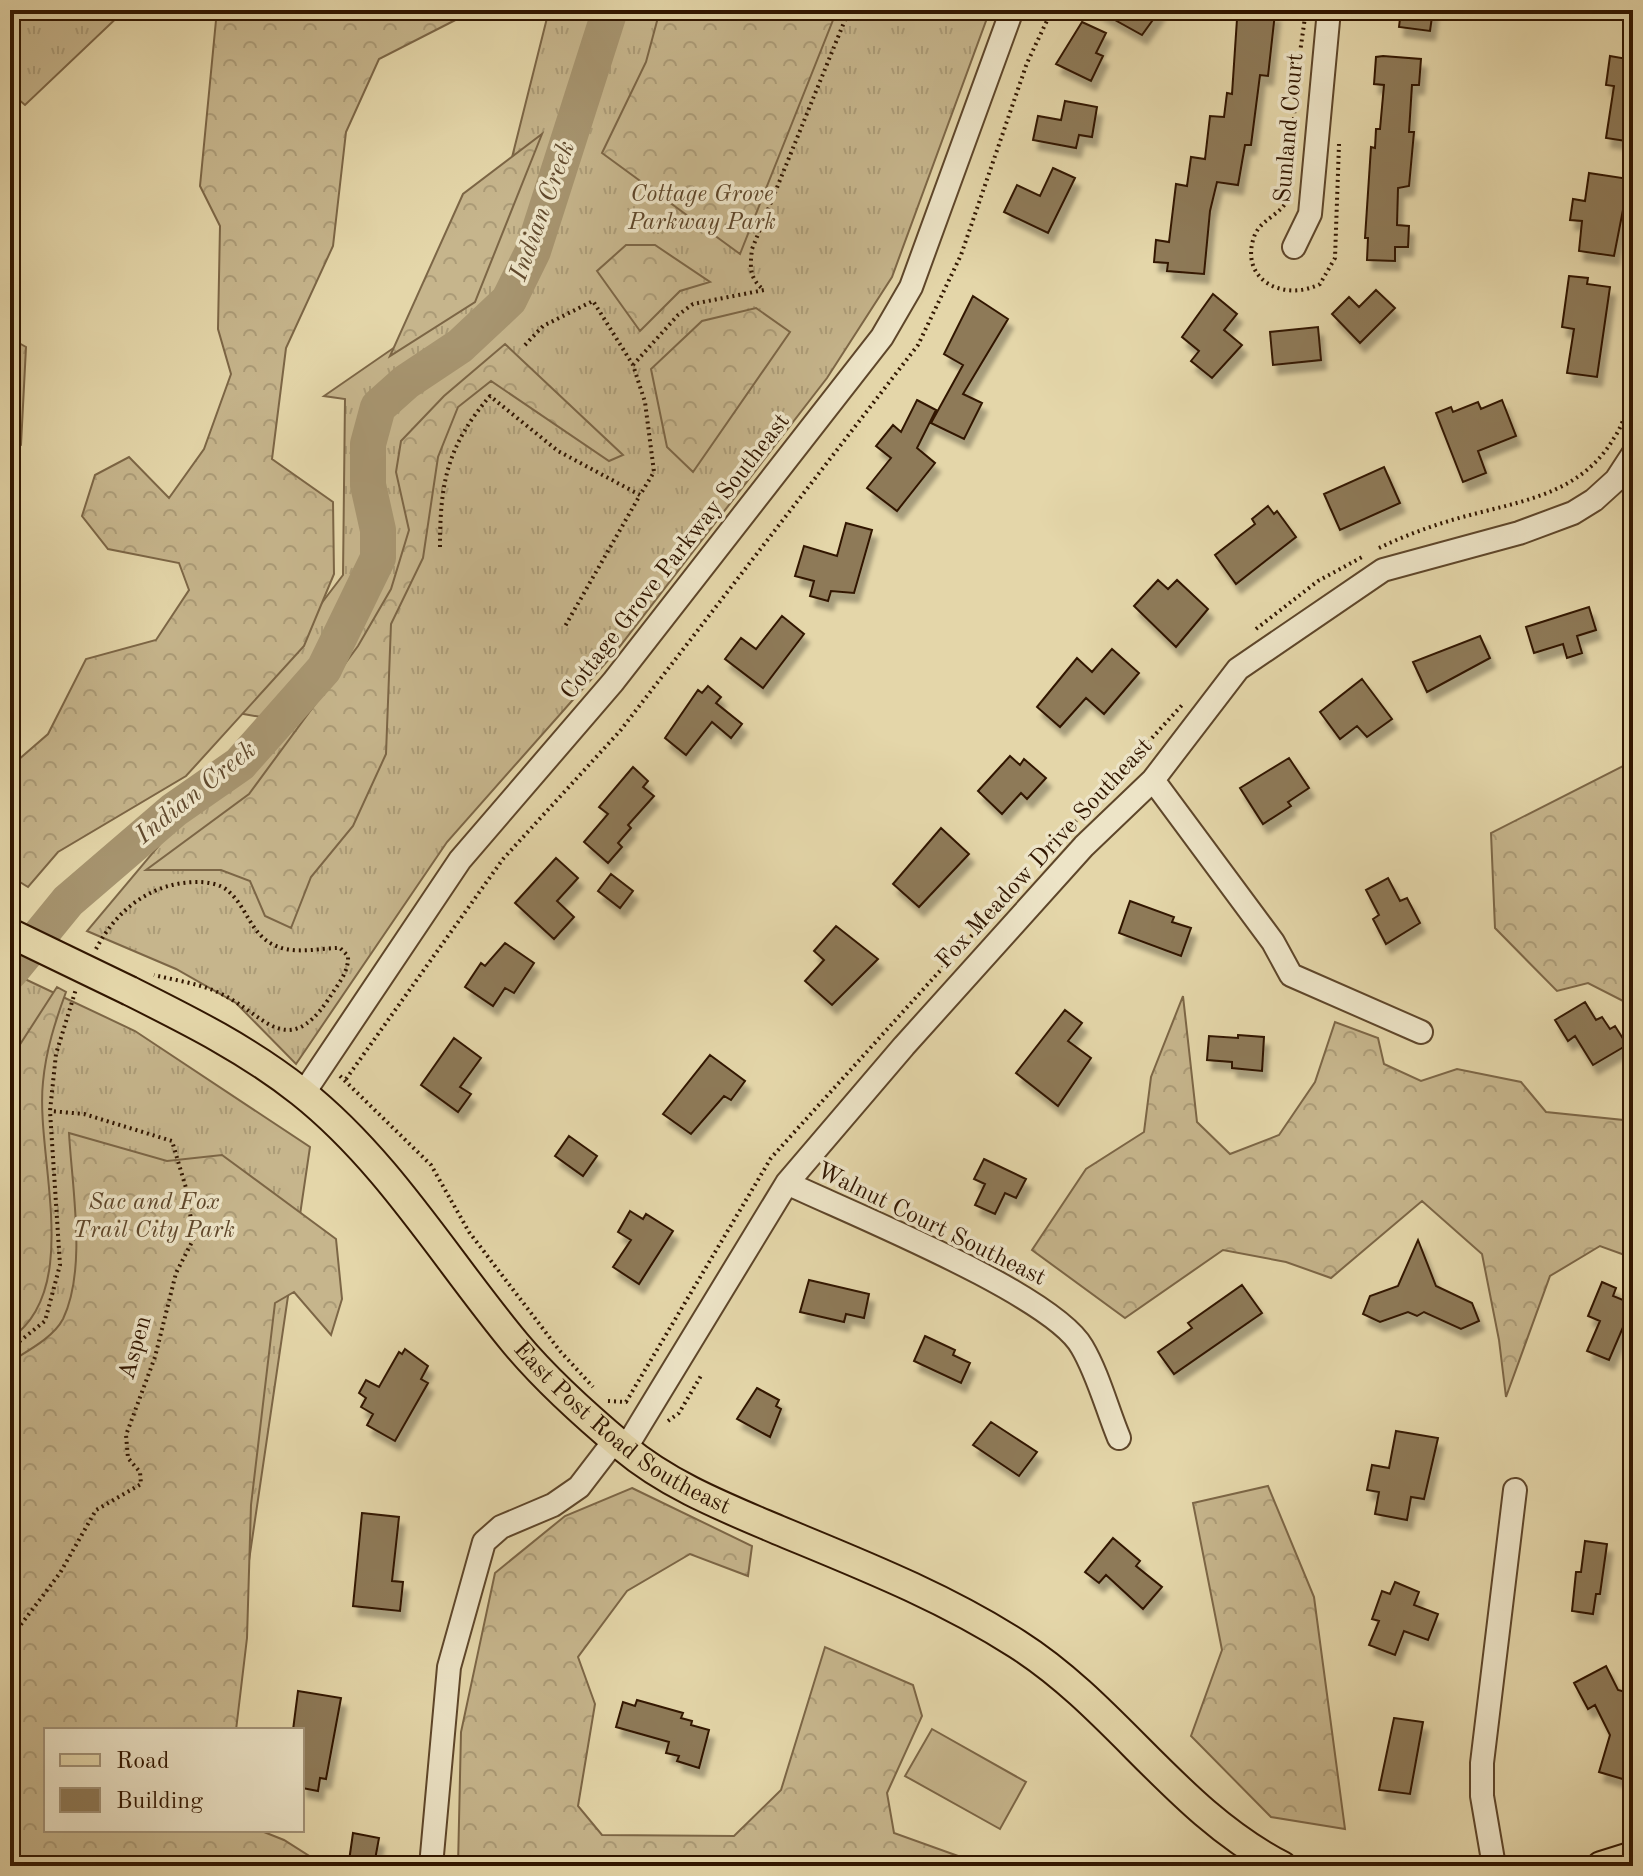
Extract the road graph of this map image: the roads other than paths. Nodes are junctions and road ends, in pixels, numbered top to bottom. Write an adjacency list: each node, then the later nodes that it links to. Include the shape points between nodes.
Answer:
1 (1012, 10): 8 (street, Cottage Grove Parkway Southeast, via 911,287 882,337 613,682 460,860)
2 (1329, 10): 3 (street, Sunland Court, via 1310,214)
3 (1294, 247)
4 (1633, 454): 5 (street, Fox Meadow Drive Southeast, via 1616,480 1573,513 1383,570 1238,669)
5 (1153, 780): 7 (street, via 1273,942 1291,975); 9 (street, Fox Meadow Drive Southeast, via 1084,846)
6 (10, 933): 8 (main road, East Post Road Southeast, bridge, via 139,982)
7 (1421, 1032)
8 (303, 1094): 11 (main road, East Post Road Southeast, via 370,1161 517,1346)
9 (787, 1183): 10 (street, Walnut Court Southeast, via 1016,1292 1058,1321 1082,1345); 11 (street, Fox Meadow Drive Southeast)
10 (1119, 1438)
11 (620, 1444): 14 (street, Fox Meadow Drive Southeast, via 579,1487 553,1505 501,1527 484,1542 449,1667); 15 (main road, East Post Road Southeast, via 715,1503 919,1589 1022,1647 1078,1692 1201,1813)
12 (1515, 1490): 16 (street, via 1482,1763)
13 (1633, 1856): 17 (main road)
14 (431, 1866)
15 (1282, 1866)
16 (1494, 1866)
17 (1601, 1866)

